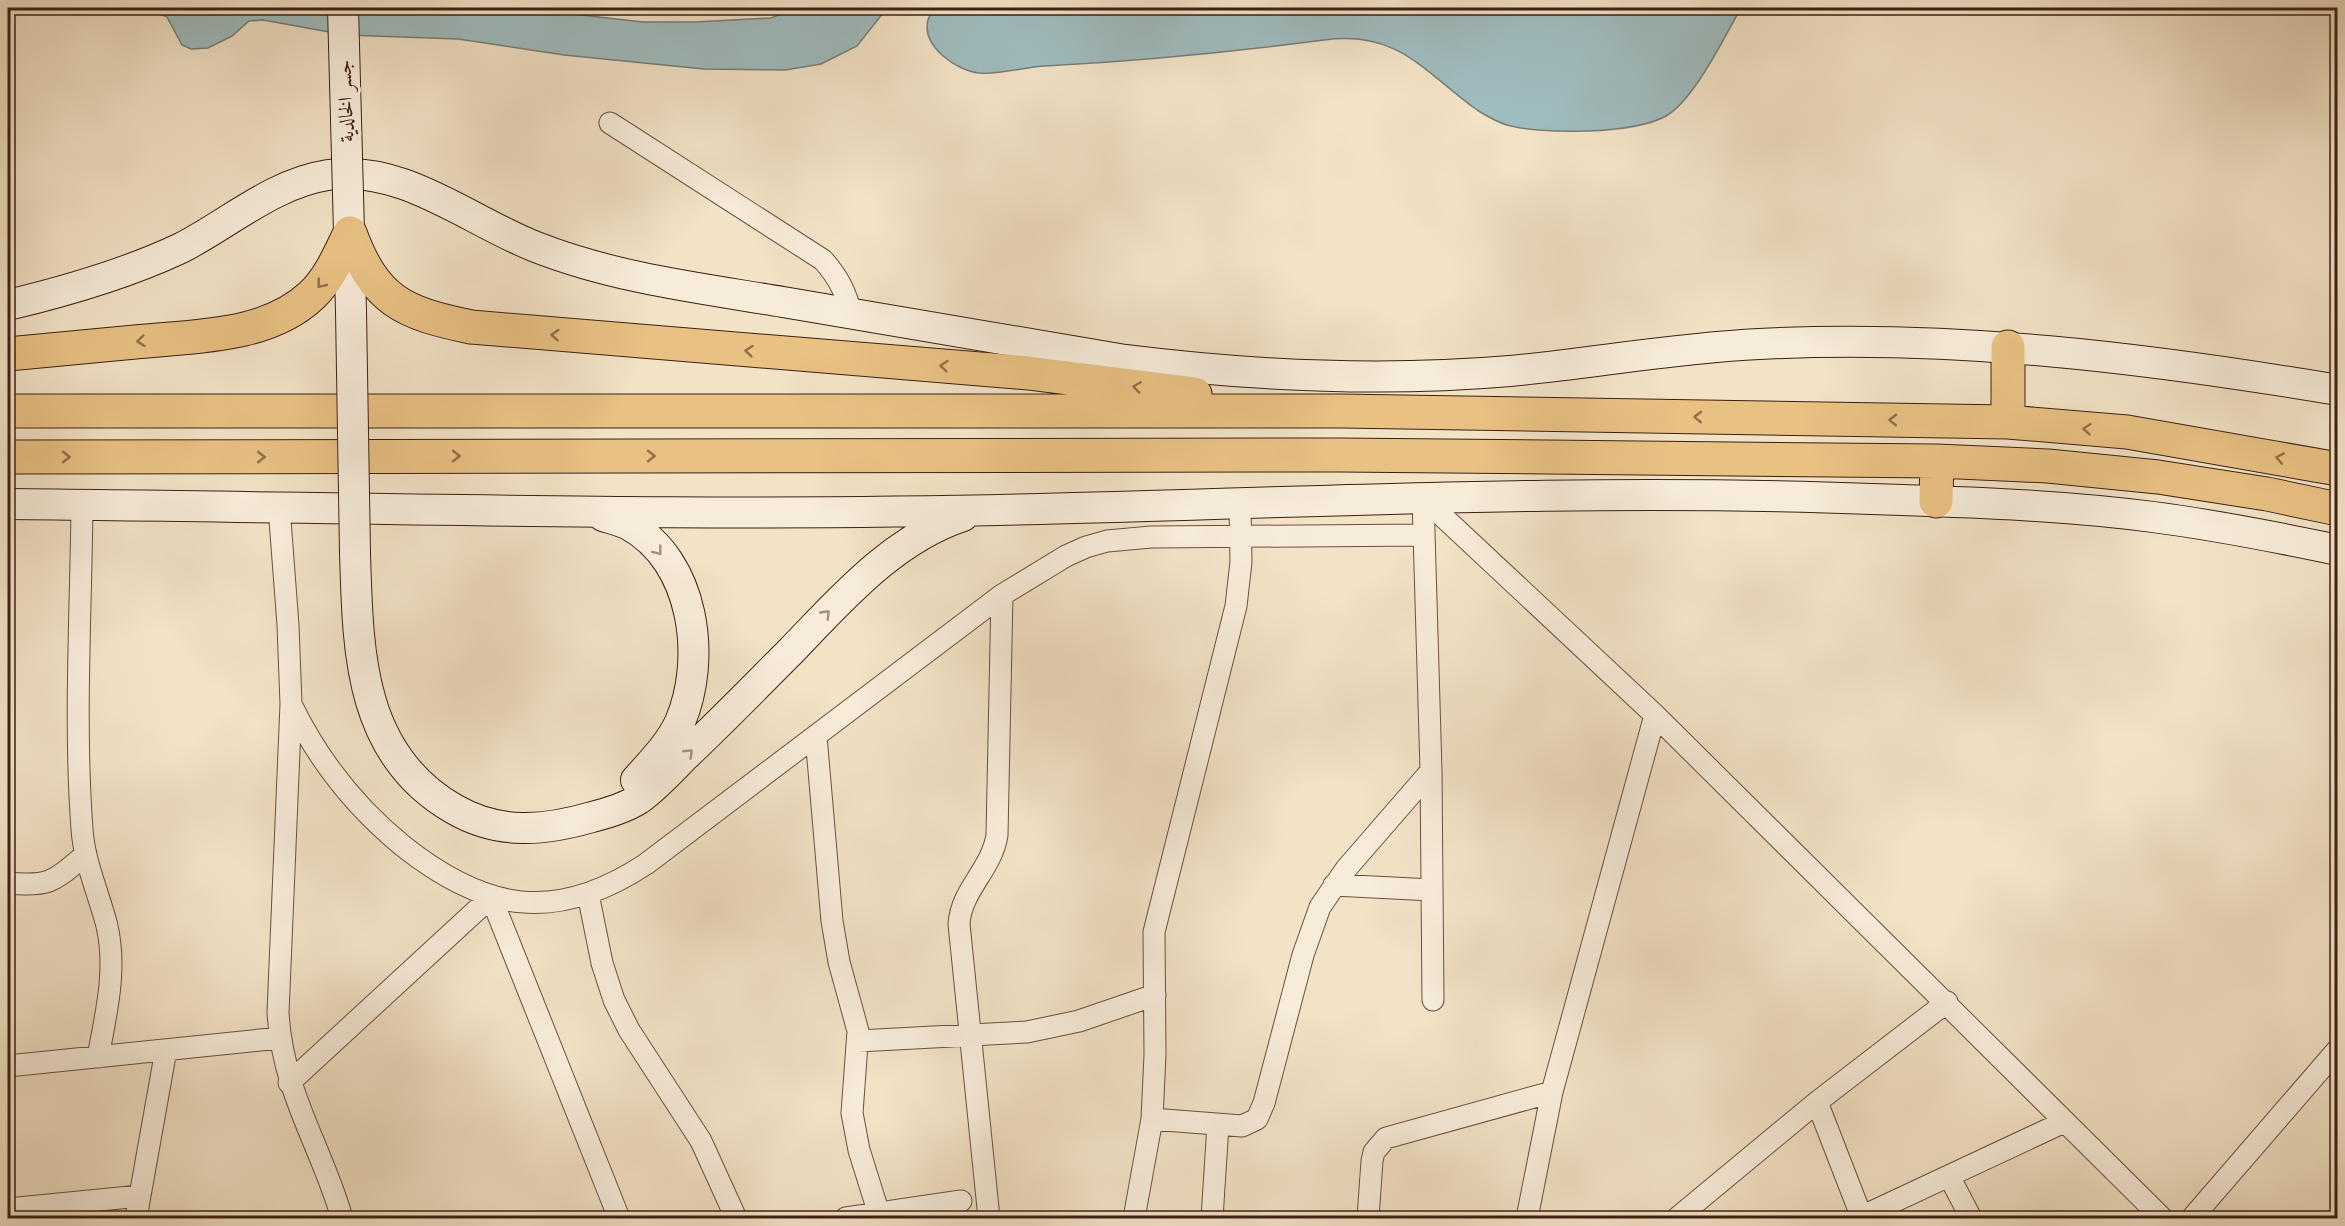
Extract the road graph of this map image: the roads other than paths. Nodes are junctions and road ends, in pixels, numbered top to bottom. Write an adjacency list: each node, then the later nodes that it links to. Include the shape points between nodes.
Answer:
1 (343, 8): 3 (main road, جسر الخالدية, bridge)
2 (610, 123): 5 (street, via 823,260 837,275)
3 (350, 233): 7 (highway, one-way to 7, via 332,270 312,295 273,319 233,332); 10 (highway, one-way to 3, via 1028,373 471,327 408,310 384,293 368,273); 33 (main road, جسر الخالدية, bridge, via 360,657 376,720 393,753 412,777 434,798 468,817 499,826 532,829)
4 (8, 305): 5 (main road, via 145,264 286,188 306,180 350,174 393,180 491,227 578,262 624,275)
5 (851, 314): 6 (main road, via 1125,360 1279,375 1367,377 1488,372 1769,343)
6 (2008, 347): 8 (main road, via 2148,362); 11 (highway)
7 (8, 354)
8 (2337, 390)
9 (8, 411): 10 (highway)
10 (1341, 411): 11 (highway, one-way to 10); 12 (highway)
11 (2008, 422): 15 (highway, one-way to 11, via 2127,432)
12 (1340, 454): 13 (highway, one-way to 12); 14 (highway)
13 (8, 457)
14 (1937, 461): 17 (highway); 22 (highway, via 2048,466 2158,477)
15 (2337, 469)
16 (1423, 498): 17 (main road, via 1677,494); 20 (main road); 25 (street); 30 (street)
17 (1935, 501): 27 (main road, via 2044,506 2152,517)
18 (8, 504): 19 (main road)
19 (82, 504): 21 (main road); 34 (street, via 79,747)
20 (1240, 504): 23 (main road); 26 (street)
21 (279, 507): 24 (main road); 29 (street)
22 (2337, 508)
23 (1002, 510): 24 (main road); 33 (main road, جسر الخالدية, one-way to 23, via 638,800 659,782 888,558 940,524 968,514)
24 (592, 512): 33 (main road, one-way to 33, via 630,525 654,545 673,571 688,607 694,646 692,685 679,722 636,780)
25 (1424, 535): 26 (street); 32 (street)
26 (1240, 537): 28 (street, via 1107,541 1065,556); 40 (street, via 1236,606 1156,923)
27 (2337, 550)
28 (1002, 595): 31 (street); 43 (street, via 998,835 988,865 962,904 959,924)
29 (291, 704): 39 (street, via 325,765 372,819 432,868); 44 (street)
30 (1655, 715): 42 (street); 51 (street)
31 (816, 736): 38 (street, via 646,864); 45 (street, via 832,921)
32 (1431, 771): 36 (street); 37 (street)
33 (590, 818)
34 (86, 854): 35 (street, via 48,883); 48 (street, via 110,952 109,996)
35 (8, 883)
36 (1334, 885): 37 (street); 55 (street, via 1310,930 1262,1111 1251,1124)
37 (1432, 890): 41 (street)
38 (588, 894): 39 (street, via 540,903); 64 (street, via 614,1000 701,1141)
39 (492, 897): 50 (street); 63 (street)
40 (1155, 995): 43 (street, via 1053,1028); 53 (street)
41 (1433, 1000)
42 (1947, 1002): 52 (street); 54 (street)
43 (970, 1036): 45 (street); 66 (street)
44 (280, 1038): 47 (street); 50 (street)
45 (858, 1041): 60 (street, via 852,1075 852,1113)
46 (2337, 1049): 75 (street)
47 (166, 1050): 48 (street); 57 (street)
48 (98, 1058): 49 (street)
49 (8, 1066)
50 (290, 1083): 62 (street)
51 (1552, 1092): 69 (street, via 1386,1138 1374,1152); 70 (street)
52 (1817, 1102): 71 (street); 72 (street)
53 (1152, 1119): 55 (street); 67 (street)
54 (2064, 1122): 56 (street); 74 (street)
55 (1218, 1125): 68 (street)
56 (1949, 1176): 72 (street); 73 (street)
57 (140, 1196): 59 (street); 61 (street)
58 (961, 1201): 60 (street)
59 (8, 1209)
60 (879, 1214): 65 (street)
61 (136, 1218)
62 (342, 1218)
63 (619, 1218)
64 (736, 1218)
65 (846, 1218)
66 (989, 1218)
67 (1134, 1218)
68 (1212, 1218)
69 (1368, 1218)
70 (1527, 1218)
71 (1677, 1218)
72 (1862, 1218)
73 (1971, 1218)
74 (2162, 1218)
75 (2193, 1218)

